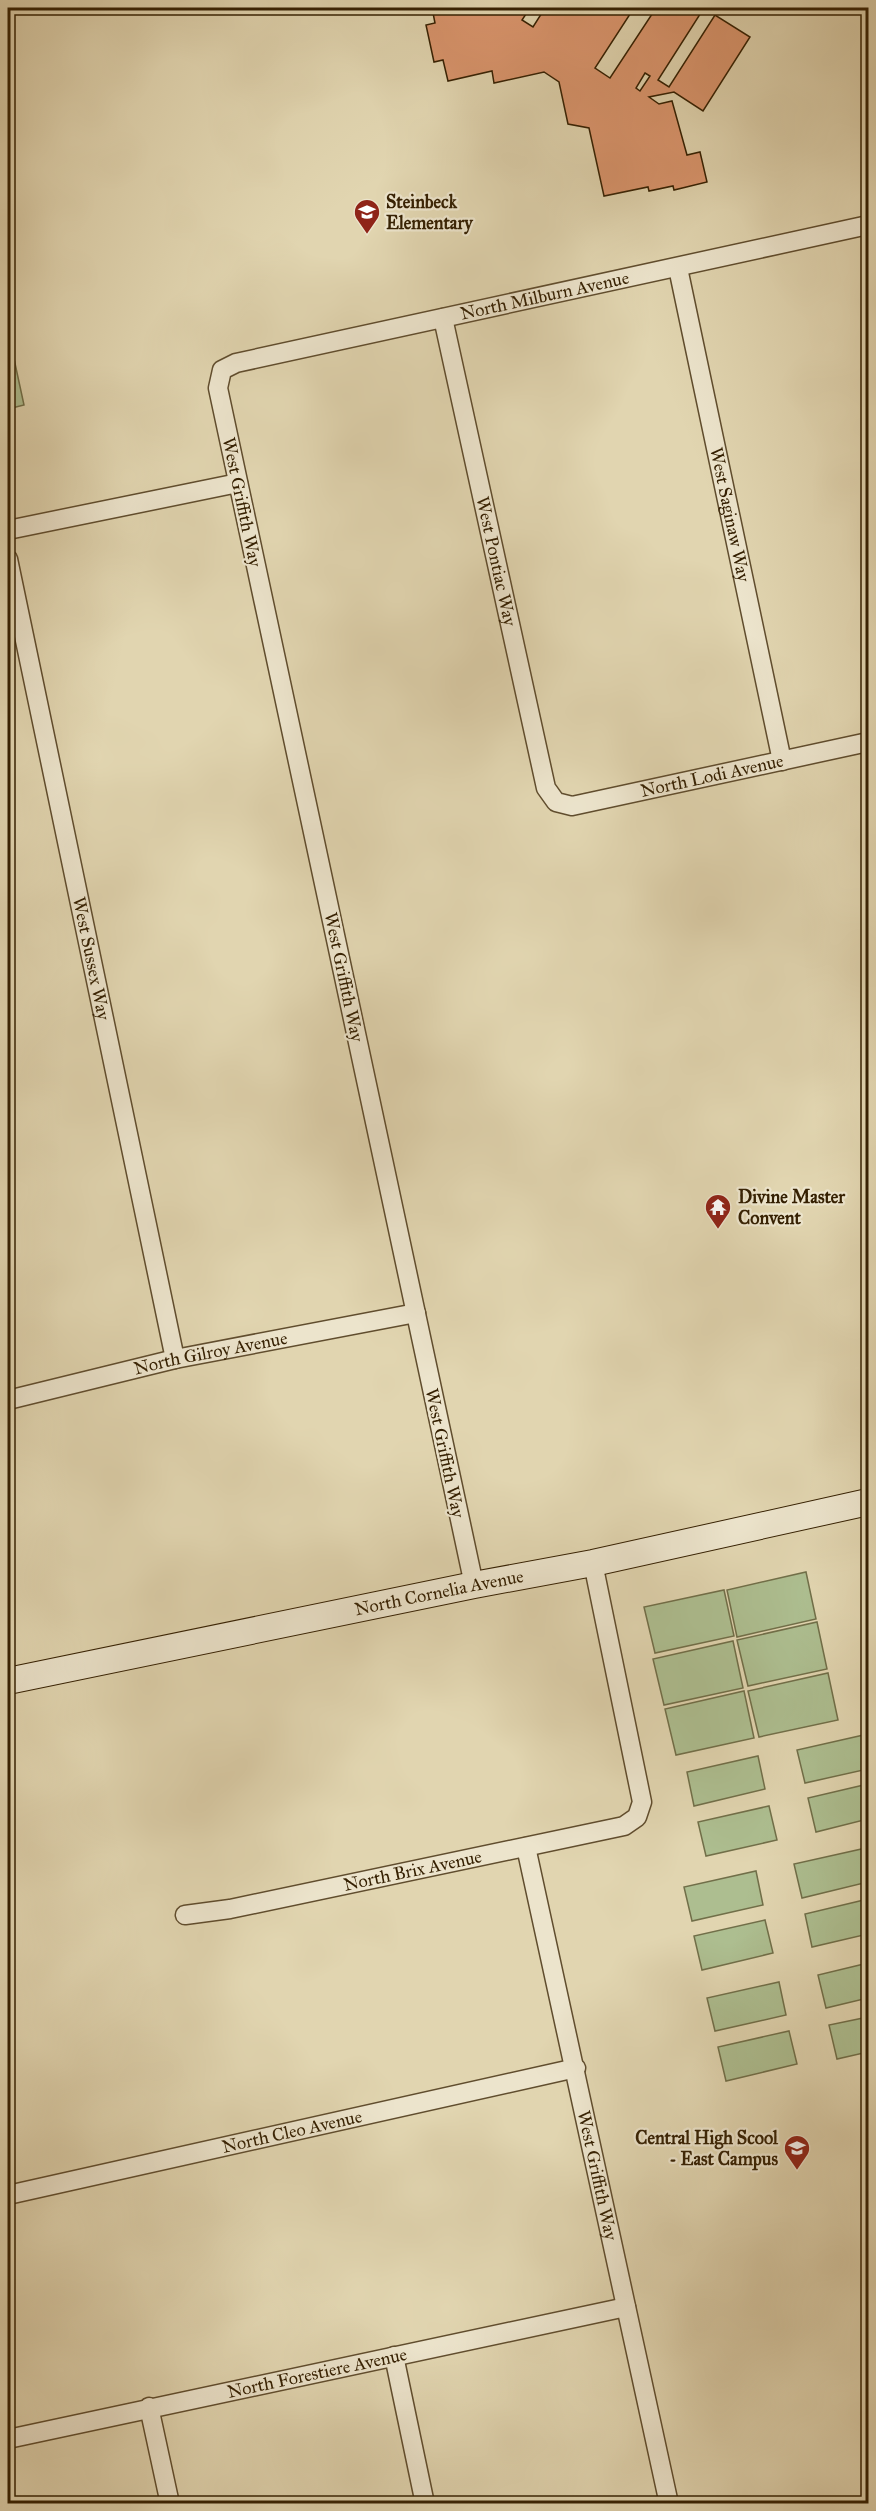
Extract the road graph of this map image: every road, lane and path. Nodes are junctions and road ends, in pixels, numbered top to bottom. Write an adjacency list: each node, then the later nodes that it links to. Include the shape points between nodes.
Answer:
1 (868, 225): 2 (street, North Milburn Avenue)
2 (678, 268): 3 (street, North Milburn Avenue); 9 (street, West Saginaw Way)
3 (443, 318): 4 (street, North Milburn Avenue, via 236,363); 10 (street, West Pontiac Way, via 546,788)
4 (222, 370): 5 (street, West Griffith Way, via 218,388)
5 (238, 483): 6 (street); 11 (street, West Griffith Way)
6 (8, 530)
7 (8, 559): 12 (street, West Sussex Way)
8 (868, 742): 9 (street, North Lodi Avenue)
9 (782, 761): 10 (street, North Lodi Avenue, via 572,806)
10 (556, 802)
11 (416, 1313): 12 (street, North Gilroy Avenue); 16 (street, West Griffith Way)
12 (175, 1359): 13 (street, North Gilroy Avenue)
13 (8, 1400)
14 (868, 1503): 15 (street, North Cornelia Avenue)
15 (593, 1563): 16 (street, North Cornelia Avenue); 18 (street, North Brix Avenue, via 642,1802 637,1817 624,1826)
16 (474, 1585): 17 (street, North Cornelia Avenue)
17 (8, 1681)
18 (526, 1847): 19 (street, North Brix Avenue); 20 (street, West Griffith Way)
19 (185, 1915)
20 (576, 2068): 21 (street, North Cleo Avenue); 22 (street, West Griffith Way)
21 (8, 2195)
22 (626, 2307): 23 (street, North Forestiere Avenue); 28 (street, West Griffith Way)
23 (394, 2356): 24 (street, North Forestiere Avenue); 27 (street)
24 (148, 2407): 25 (street, North Forestiere Avenue); 26 (street)
25 (8, 2439)
26 (170, 2504)
27 (425, 2504)
28 (669, 2504)

